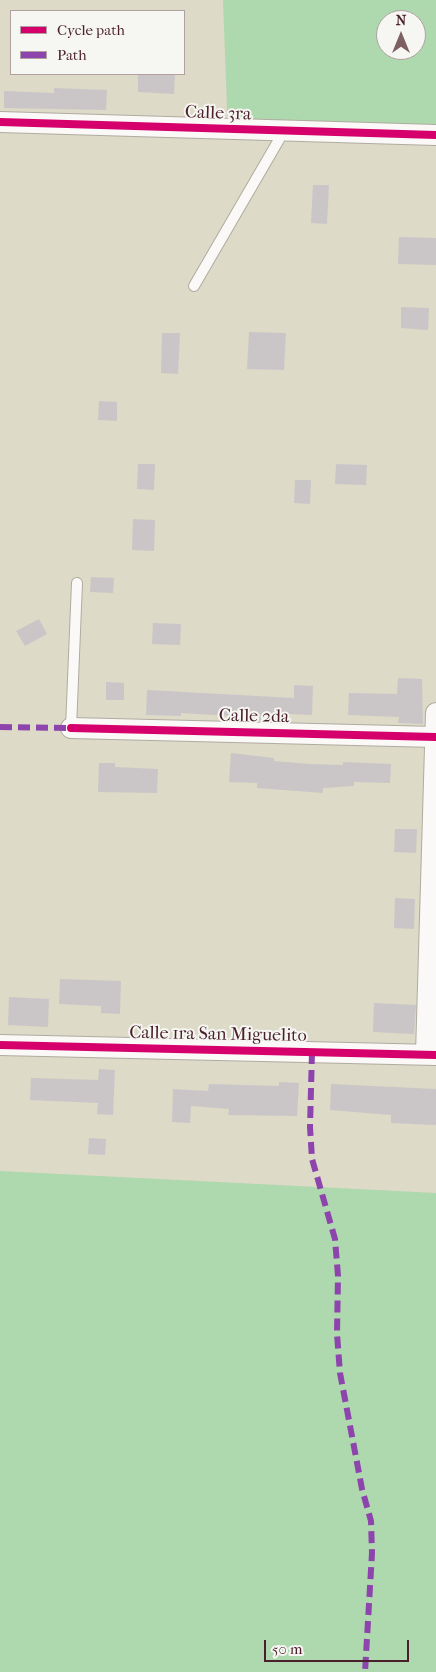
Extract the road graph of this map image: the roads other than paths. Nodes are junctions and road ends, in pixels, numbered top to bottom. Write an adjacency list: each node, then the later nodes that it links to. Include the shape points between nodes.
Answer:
1 (0, 122): 2 (street, Calle 3ra)
2 (284, 131): 3 (street, Calle 3ra); 4 (lane)
3 (436, 135)
4 (194, 286)
5 (77, 583): 7 (lane)
6 (436, 713): 8 (street)
7 (70, 728): 8 (street, Calle 2da)
8 (436, 736): 10 (street)
9 (0, 1045): 10 (street, Calle 1ra San Miguelito)
10 (431, 1055)

